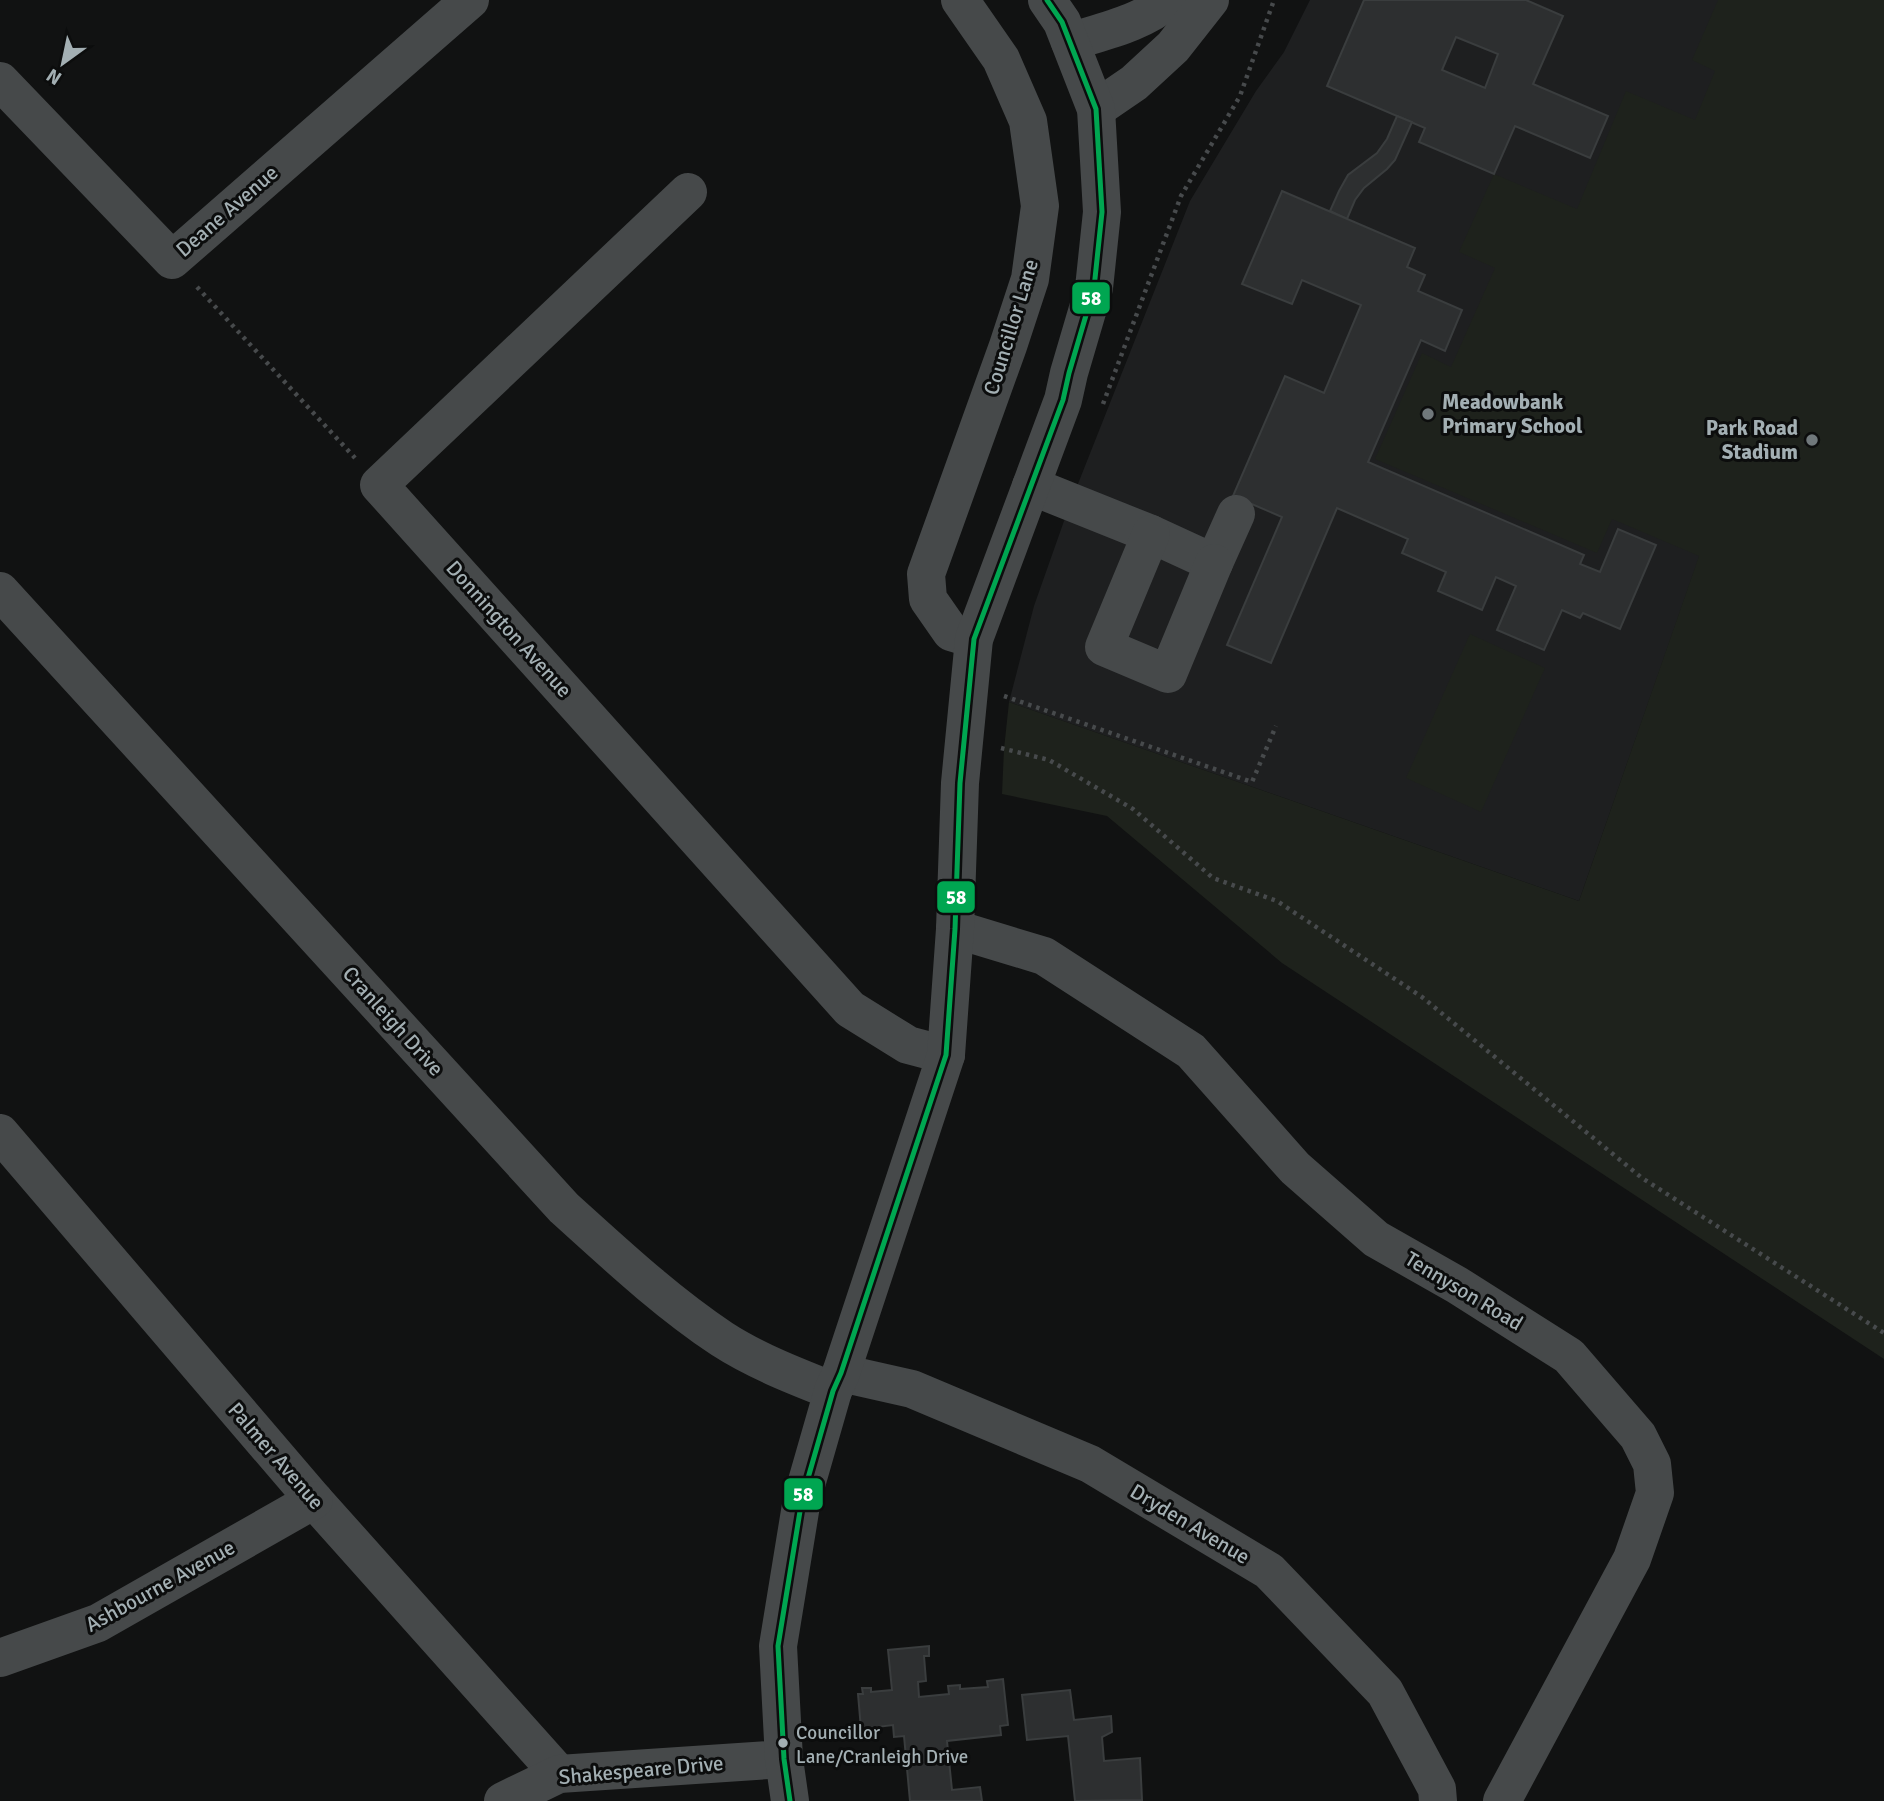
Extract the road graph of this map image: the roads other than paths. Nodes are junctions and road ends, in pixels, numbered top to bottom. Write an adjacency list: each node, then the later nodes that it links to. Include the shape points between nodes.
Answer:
1 (470, 0): 7 (street, Deane Avenue, via 172,260)
2 (960, 0): 15 (street, Councillor Lane, via 1001,59 1028,121 1040,206 1030,279 926,574 928,599 951,632)
3 (1047, 0): 6 (street)
4 (1169, 0): 6 (street, via 1156,11)
5 (1210, 0): 8 (street, via 1173,47 1134,83)
6 (1070, 42): 8 (street)
7 (0, 81)
8 (1096, 109): 10 (street, via 1102,212 1094,288 1063,400)
9 (688, 192): 17 (street, Donnington Avenue, via 379,485 850,1009 908,1045)
10 (1031, 486): 12 (street); 15 (street)
11 (1236, 514): 13 (street)
12 (1151, 534): 13 (street); 13 (street, via 1104,647 1168,674)
13 (1214, 563)
14 (1, 593): 19 (street, Cranleigh Drive, via 564,1208 641,1278 722,1339 772,1367)
15 (974, 639): 16 (street, via 960,783)
16 (955, 929): 17 (street); 27 (street, Tennyson Road, via 1044,956 1191,1051 1295,1168 1376,1239 1569,1356 1638,1436 1652,1464 1655,1493 1632,1559)
17 (946, 1055): 19 (street)
18 (0, 1133): 20 (street, Palmer Avenue)
19 (837, 1382): 22 (street, via 802,1499 778,1646); 26 (street, Dryden Avenue, via 912,1389 1090,1464 1269,1571 1385,1692 1437,1789)
20 (314, 1500): 21 (street, Ashbourne Avenue, via 98,1623); 23 (street, Palmer Avenue)
21 (0, 1658)
22 (784, 1759): 23 (street, Shakespeare Drive); 25 (street)
23 (559, 1774): 24 (street, Shakespeare Drive)
24 (503, 1801)
25 (790, 1801)
26 (1438, 1801)
27 (1502, 1801)

